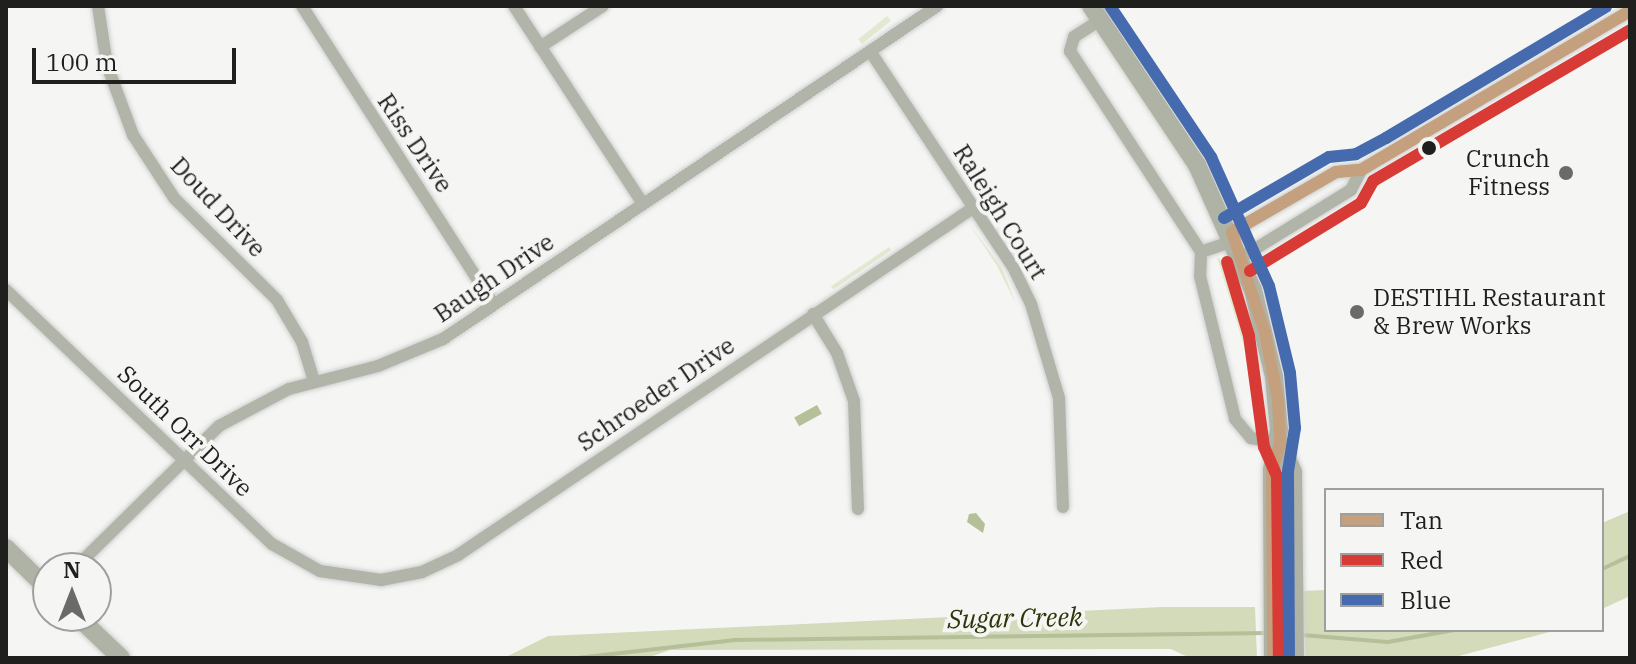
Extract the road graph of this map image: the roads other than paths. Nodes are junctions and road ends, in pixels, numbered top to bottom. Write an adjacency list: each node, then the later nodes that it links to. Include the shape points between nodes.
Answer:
1 (98, 6): 18 (street, Doud Drive, via 107,65 133,135 180,205 277,300 302,342)
2 (302, 6): 16 (street, Riss Drive)
3 (514, 6): 8 (street)
4 (603, 6): 8 (street)
5 (937, 6): 9 (street, Baugh Drive)
6 (1630, 11): 10 (street)
7 (1096, 13): 13 (main road, via 1189,151); 14 (street, via 1074,37 1070,51)
8 (540, 47): 11 (street)
9 (870, 51): 11 (street, Baugh Drive); 12 (street, Raleigh Court)
10 (1361, 170): 13 (street, via 1336,172); 13 (street, via 1351,190)
11 (643, 204): 16 (street, Baugh Drive)
12 (973, 208): 17 (street, Schroeder Drive); 21 (street, Raleigh Court, via 1020,279 1049,354 1059,398)
13 (1236, 243): 14 (street); 19 (main road, via 1265,333)
14 (1201, 252): 19 (street, via 1200,276 1235,419 1251,438)
15 (6, 290): 20 (street, South Orr Drive)
16 (493, 304): 18 (street, Baugh Drive, via 425,349)
17 (813, 314): 22 (street, via 837,353 854,401); 26 (street, Schroeder Drive, via 458,555 397,578)
18 (314, 381): 20 (street, Baugh Drive, via 247,408)
19 (1280, 443): 29 (main road, via 1272,470); 30 (main road, via 1293,472)
20 (181, 459): 24 (street, Baugh Drive); 26 (street, South Orr Drive, via 272,544 305,565)
21 (1063, 507)
22 (858, 509)
23 (6, 548): 25 (main road)
24 (91, 552)
25 (32, 573)
26 (350, 579)
27 (94, 632): 28 (main road)
28 (121, 658)
29 (1273, 658)
30 (1295, 658)

